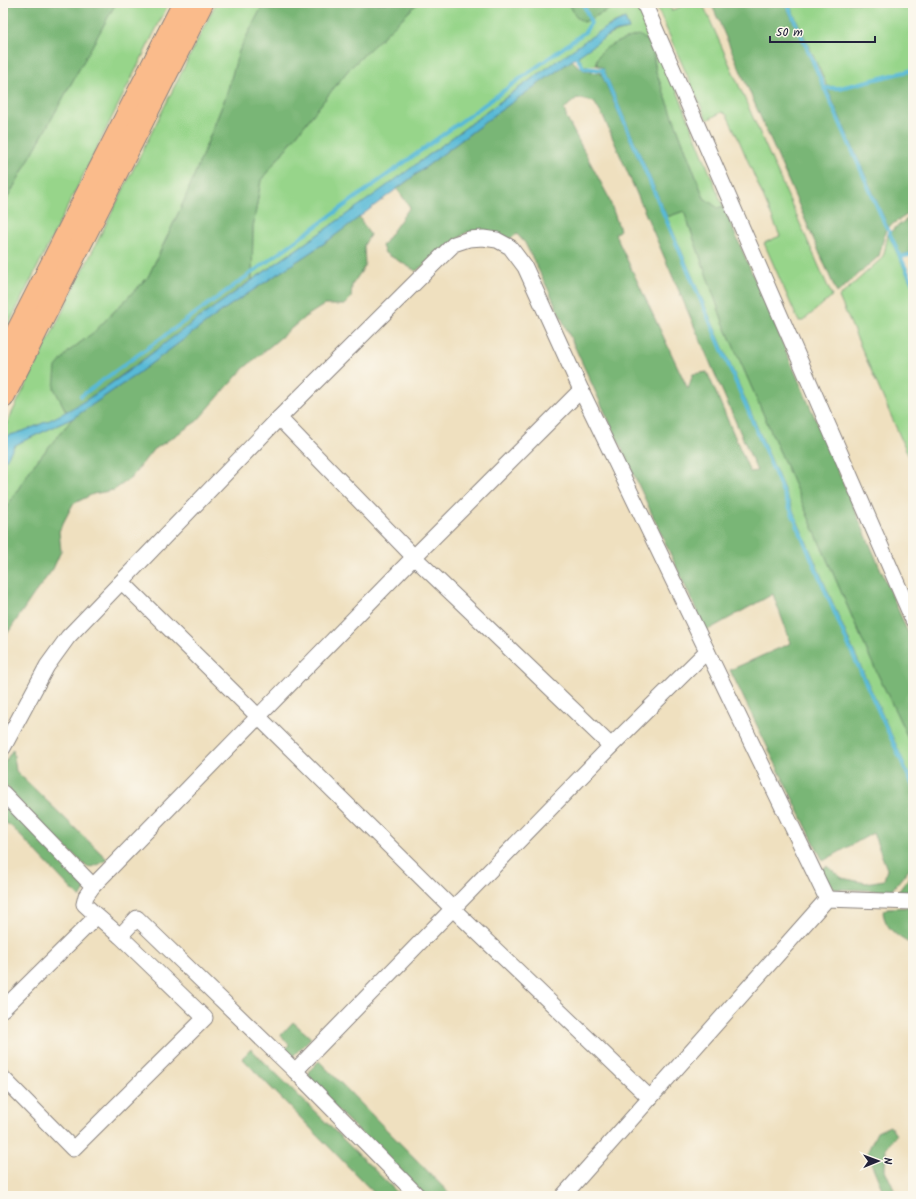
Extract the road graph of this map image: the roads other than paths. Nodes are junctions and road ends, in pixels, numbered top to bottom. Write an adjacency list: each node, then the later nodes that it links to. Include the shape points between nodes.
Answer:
1 (184, 3): 4 (highway)
2 (202, 3): 6 (highway)
3 (644, 3): 10 (street)
4 (3, 360)
5 (581, 390): 7 (street, via 525,267 510,247 497,240 483,238 454,244); 8 (street); 11 (street)
6 (3, 397)
7 (279, 418): 8 (street); 9 (street)
8 (414, 557): 12 (street); 13 (street)
9 (122, 582): 12 (street); 14 (street, via 68,637 47,666)
10 (913, 620)
11 (707, 651): 13 (street); 17 (street)
12 (258, 718): 16 (street); 19 (street)
13 (611, 746): 19 (street)
14 (3, 748)
15 (3, 793): 16 (street)
16 (93, 886): 20 (street, via 84,904)
17 (827, 898): 18 (street); 25 (street)
18 (913, 902)
19 (453, 909): 23 (street); 25 (street)
20 (97, 916): 21 (street); 22 (street)
21 (120, 936): 23 (street, via 137,918); 24 (street, via 205,1018 73,1149)
22 (3, 1009)
23 (295, 1071): 26 (street)
24 (3, 1078)
25 (650, 1098): 27 (street)
26 (418, 1196)
27 (563, 1196)

